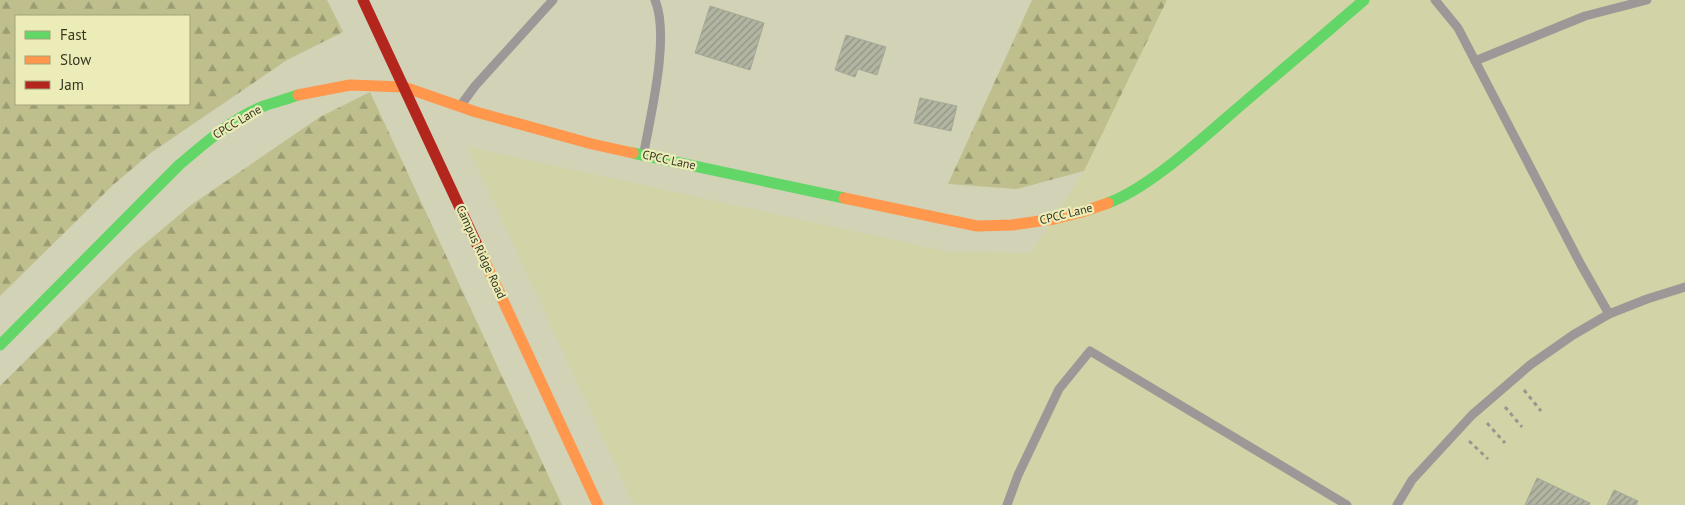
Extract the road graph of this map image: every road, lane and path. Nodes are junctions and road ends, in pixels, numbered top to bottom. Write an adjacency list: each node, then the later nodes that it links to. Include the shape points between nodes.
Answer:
1 (363, 0): 8 (street, Campus Ridge Road)
2 (553, 0): 9 (lane, via 475,86)
3 (655, 0): 10 (lane, via 661,32)
4 (1364, 0): 10 (street, CPCC Lane, via 1206,136 1148,180 1119,199 1054,219 977,226)
5 (1435, 0): 7 (lane, via 1458,28)
6 (1647, 0): 7 (lane, via 1586,16)
7 (1475, 61): 12 (lane)
8 (404, 87): 9 (street, CPCC Lane); 13 (street, CPCC Lane, via 350,86 308,92 263,106 244,116 179,165); 22 (street, Campus Ridge Road)
9 (461, 106): 10 (street, CPCC Lane, via 592,144)
10 (644, 155)
11 (1685, 287): 12 (lane)
12 (1609, 314): 14 (lane)
13 (0, 345)
14 (1514, 378): 15 (lane); 17 (path)
15 (1495, 395): 16 (lane); 18 (path)
16 (1476, 412): 19 (lane); 20 (path)
17 (1541, 412)
18 (1522, 427)
19 (1458, 430): 21 (path); 25 (lane, via 1412,480)
20 (1505, 443)
21 (1488, 459)
22 (598, 505)
23 (1007, 505): 24 (lane, via 1058,389 1090,351)
24 (1347, 505)
25 (1397, 505)

